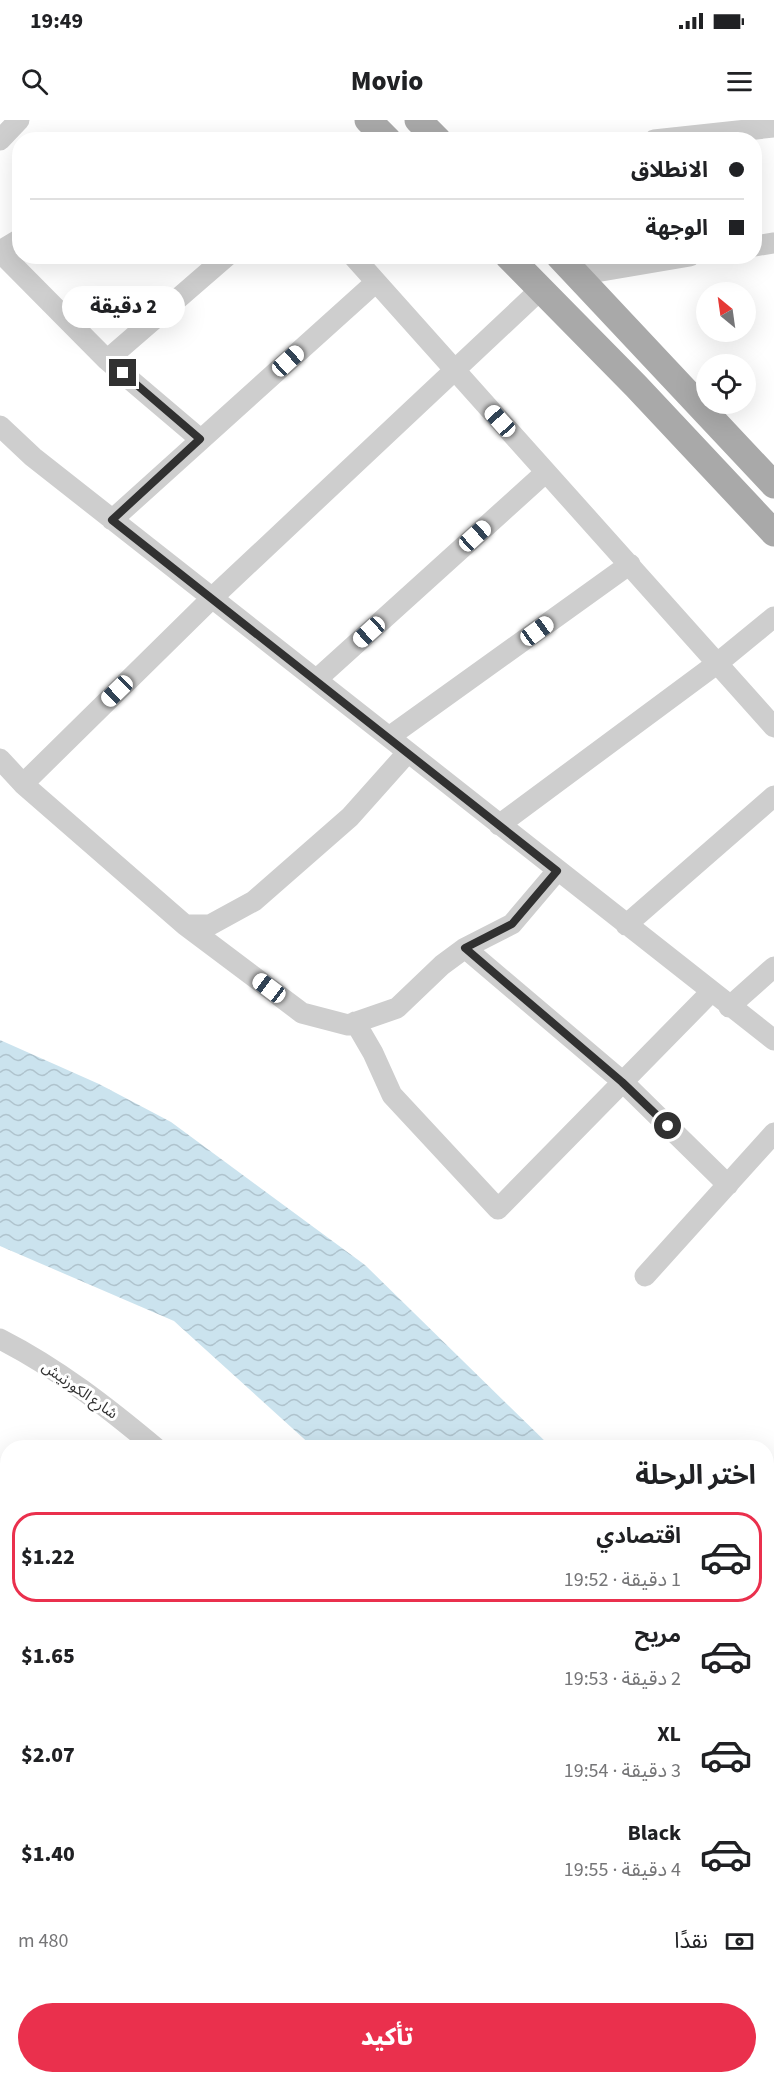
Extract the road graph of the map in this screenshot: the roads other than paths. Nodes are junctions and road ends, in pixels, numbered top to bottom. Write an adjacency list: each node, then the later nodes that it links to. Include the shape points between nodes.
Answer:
1 (19, 120): 9 (street)
2 (368, 120): 5 (main road)
3 (417, 120): 6 (main road); 7 (main road)
4 (774, 127): 8 (street)
5 (380, 132)
6 (404, 132)
7 (430, 132)
8 (728, 132)
9 (0, 140)
10 (0, 251): 11 (street)
11 (12, 263)
12 (13, 264): 20 (street)
13 (218, 264): 20 (street)
14 (360, 264): 18 (street)
15 (516, 264): 19 (main road)
16 (592, 264): 17 (street)
17 (568, 266): 25 (main road)
18 (376, 282): 21 (street); 23 (street)
19 (541, 289): 21 (street); 27 (main road)
20 (107, 360): 23 (street)
21 (454, 370): 24 (street); 29 (street)
22 (0, 426): 26 (street)
23 (200, 439): 26 (street)
24 (546, 472): 28 (street); 32 (street)
25 (774, 485)
26 (112, 520): 29 (street)
27 (774, 532)
28 (630, 564): 31 (street); 34 (street)
29 (212, 598): 32 (street); 37 (street)
30 (774, 617): 31 (street)
31 (719, 662): 33 (street); 39 (street)
32 (316, 680): 34 (street)
33 (774, 726)
34 (389, 737): 35 (street)
35 (408, 752): 39 (street); 41 (street, via 350,817 254,901 210,925)
36 (0, 759): 37 (street)
37 (23, 784): 41 (street)
38 (774, 796): 42 (street)
39 (499, 825): 40 (street)
40 (557, 871): 42 (street); 43 (street, via 512,924)
41 (185, 925): 47 (street, via 302,1013 348,1024)
42 (626, 925): 45 (street)
43 (465, 948): 47 (street, via 442,964 398,1008); 49 (street)
44 (774, 967): 46 (street)
45 (711, 992): 46 (street); 49 (street)
46 (729, 1006): 48 (street)
47 (355, 1022): 49 (street, via 393,1095 498,1209)
48 (774, 1040)
49 (622, 1082): 51 (street)
50 (774, 1133): 51 (street)
51 (728, 1185): 52 (street)
52 (645, 1276)
53 (0, 1339): 54 (street, شارع الكورنيش, via 46,1364)
54 (146, 1440)

